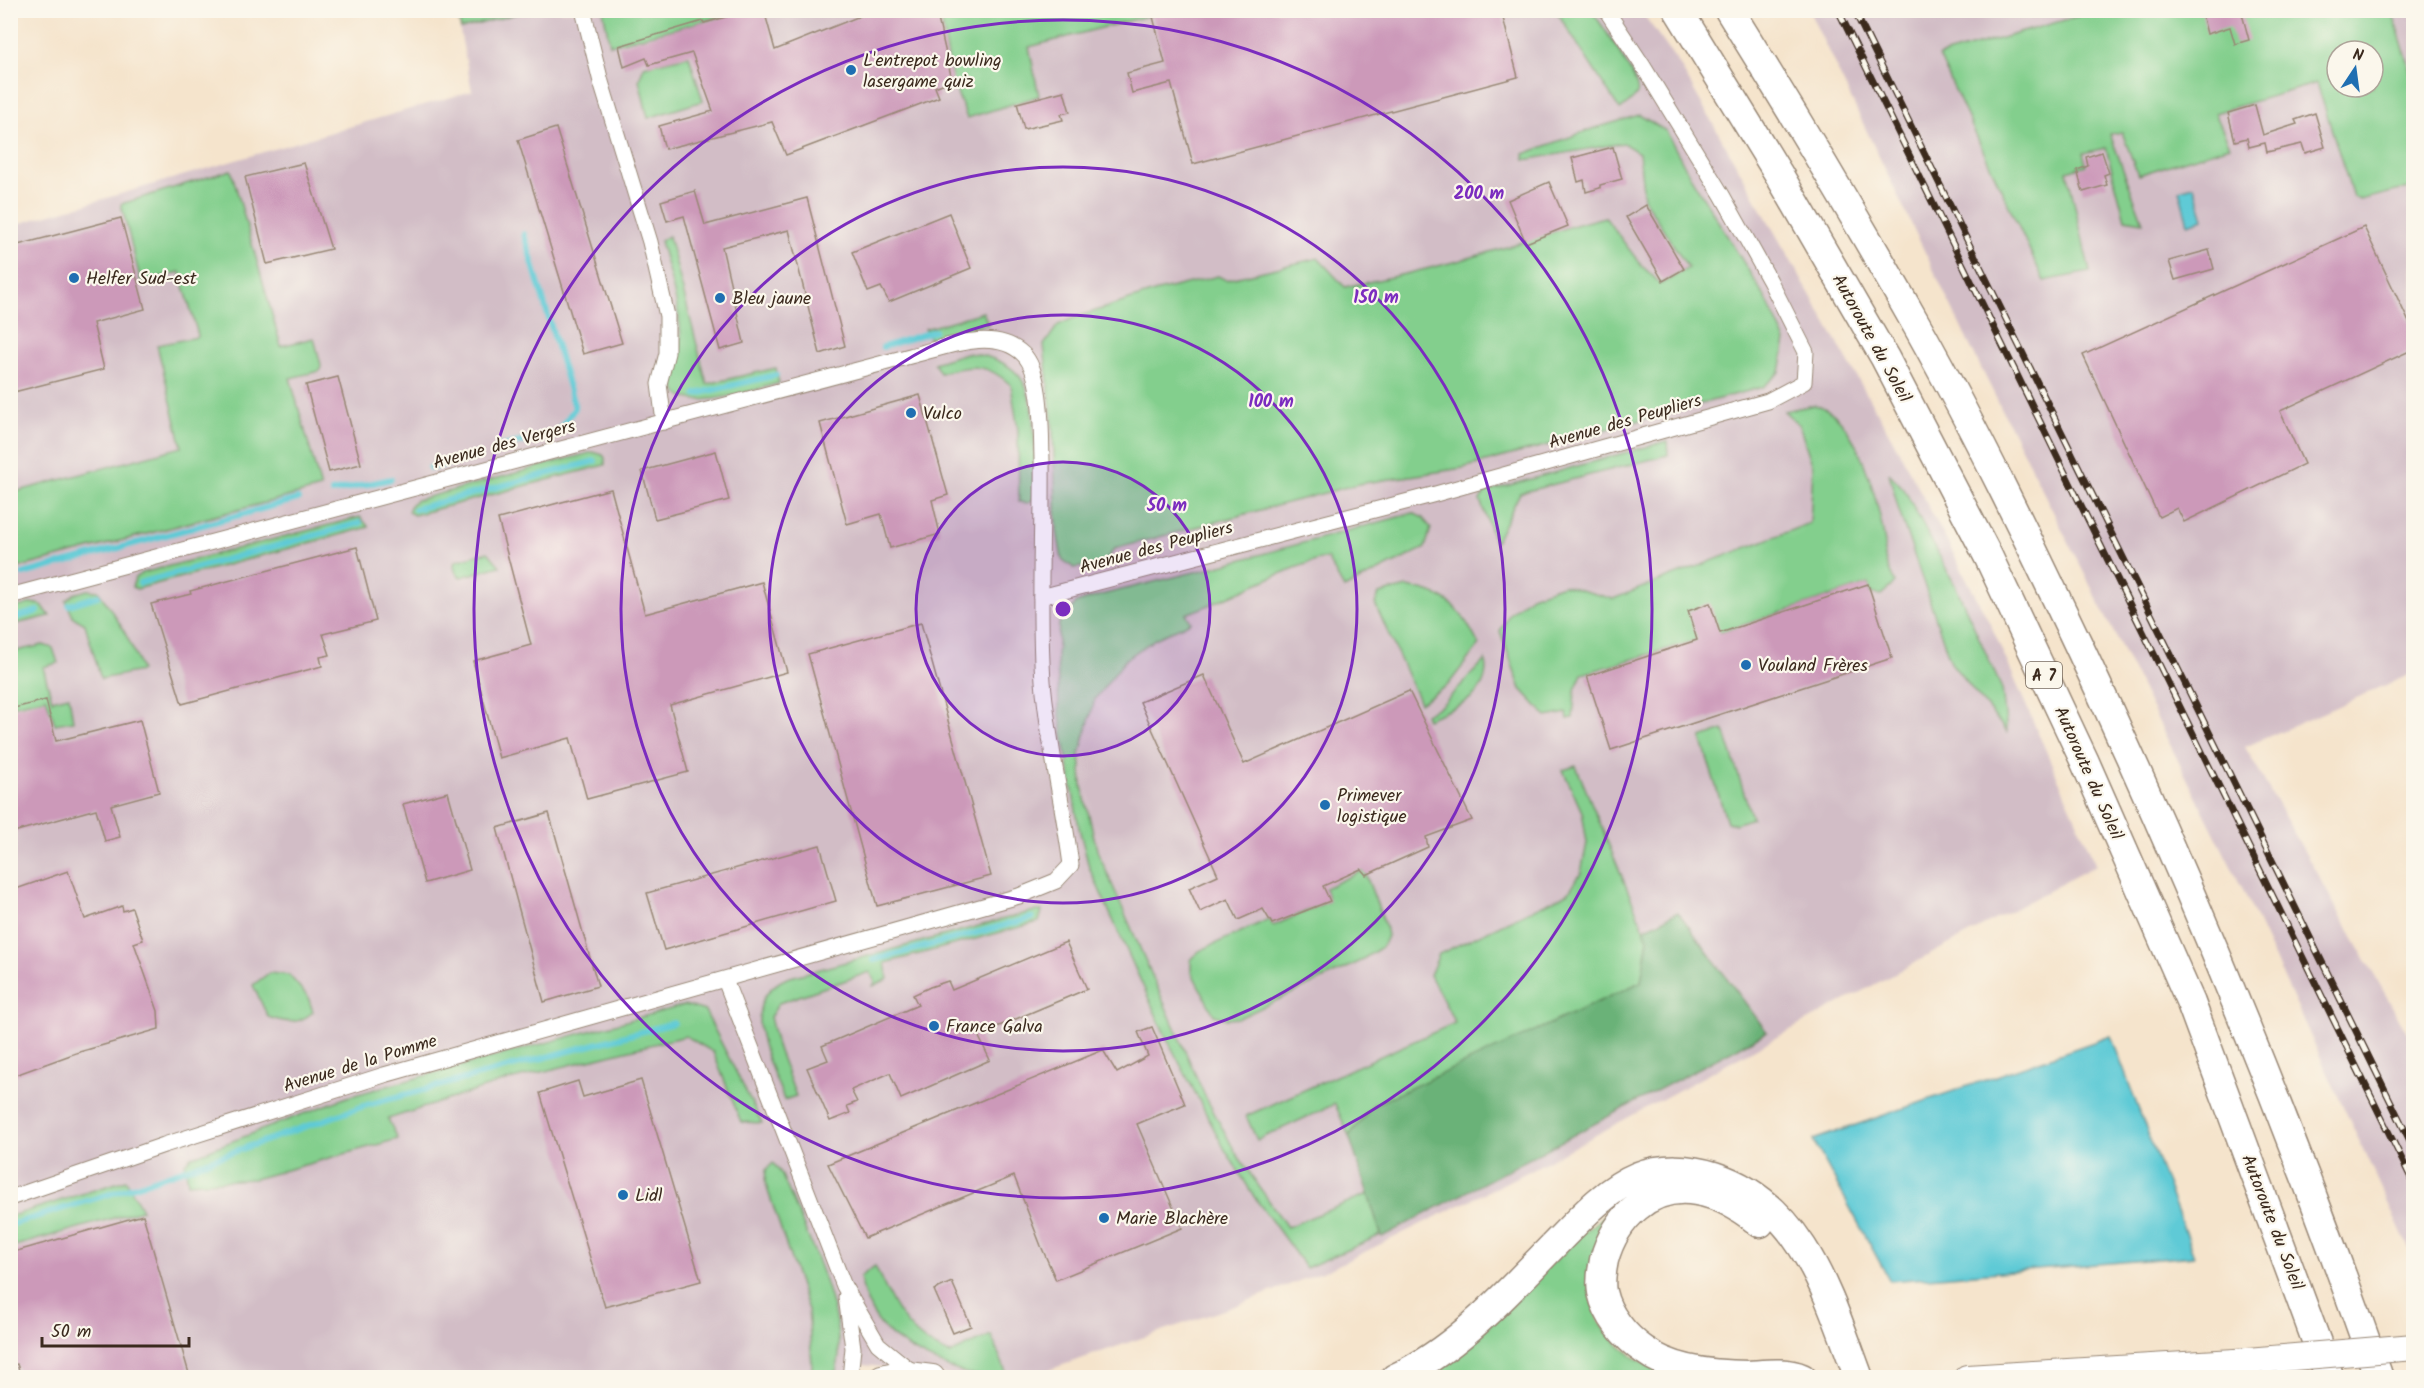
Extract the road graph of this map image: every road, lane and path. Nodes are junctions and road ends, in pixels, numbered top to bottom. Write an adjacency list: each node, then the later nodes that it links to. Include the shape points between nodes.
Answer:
1 (583, 10): 5 (street, via 650,242 667,316 667,352 659,384)
2 (1606, 10): 7 (street, Avenue des Peupliers, via 1722,195 1770,281 1806,352 1804,382 1768,401 1432,495)
3 (1677, 10): 20 (highway, Autoroute du Soleil / A 7, via 1778,173 1885,358 1988,556 2084,760 2191,1003)
4 (1729, 10): 21 (highway, A 7, via 1810,140 1921,333 2022,525 2112,716 2230,986)
5 (664, 422): 6 (street, Avenue des Vergers); 7 (street, Avenue des Vergers, via 980,339 1009,346 1023,354 1031,368 1041,404)
6 (10, 596)
7 (1041, 597): 8 (street, Avenue de la Pomme, via 1043,681 1071,865 1056,881 1019,896)
8 (725, 980): 9 (street, Avenue de la Pomme, via 384,1075); 10 (street)
9 (10, 1198)
10 (843, 1286): 12 (street, via 878,1344); 14 (street, via 853,1348)
11 (2414, 1347): 19 (main road, bridge)
12 (923, 1376): 15 (main road)
13 (1798, 1376): 17 (highway, via 1694,1371 1644,1351 1620,1329 1602,1292 1601,1271 1617,1228 1630,1212 1646,1199 1670,1191 1694,1190 1739,1207 1767,1228 1815,1306)
14 (850, 1377)
15 (882, 1377)
16 (1395, 1377): 18 (highway, via 1453,1343 1607,1194 1638,1176 1670,1169 1702,1172 1737,1183 1768,1205 1790,1229 1815,1268)
17 (1842, 1377)
18 (1859, 1377)
19 (1967, 1377)
20 (2330, 1377)
21 (2379, 1377)

